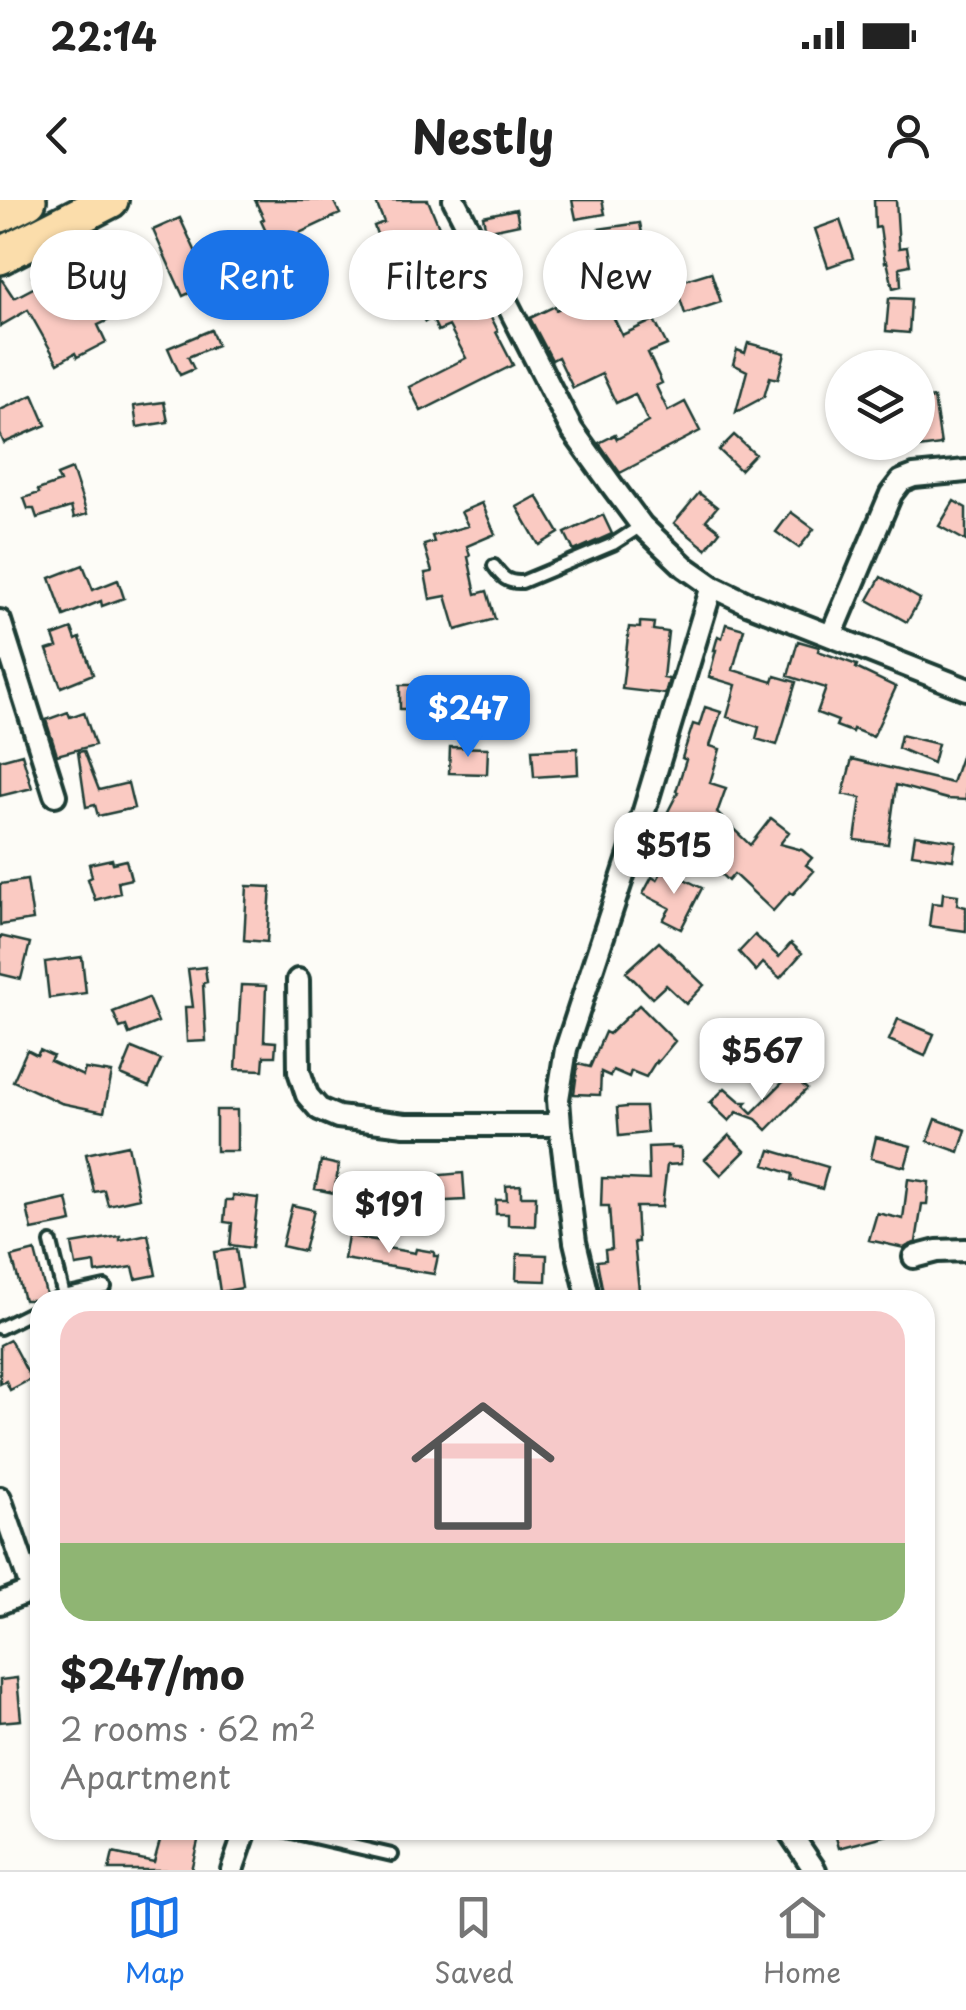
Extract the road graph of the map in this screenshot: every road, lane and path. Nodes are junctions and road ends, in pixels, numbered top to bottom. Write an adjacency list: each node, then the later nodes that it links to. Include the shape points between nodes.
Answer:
1 (28, 200): 4 (highway)
2 (110, 200): 5 (highway)
3 (454, 200): 7 (street, via 572,430)
4 (0, 214)
5 (0, 256)
6 (966, 472): 11 (street, via 901,482)
7 (642, 526): 8 (lane, via 522,582 505,580); 9 (street)
8 (494, 566)
9 (712, 586): 11 (street); 15 (street, via 566,1049)
10 (0, 620): 13 (street)
11 (831, 636): 12 (street)
12 (966, 689)
13 (55, 795)
14 (298, 980): 15 (street, via 299,1071 319,1109 404,1125)
15 (560, 1125): 22 (street)
16 (51, 1243): 20 (lane)
17 (966, 1250): 18 (street)
18 (914, 1257)
19 (105, 1287): 21 (lane)
20 (59, 1290)
21 (93, 1290)
22 (586, 1290)
23 (30, 1313): 24 (lane)
24 (0, 1328)
25 (0, 1498): 26 (street)
26 (30, 1573)
27 (30, 1590): 28 (street)
28 (0, 1603)
29 (242, 1840): 33 (street)
30 (327, 1840): 32 (lane)
31 (795, 1840): 34 (street)
32 (392, 1855)
33 (232, 1870)
34 (815, 1870)

